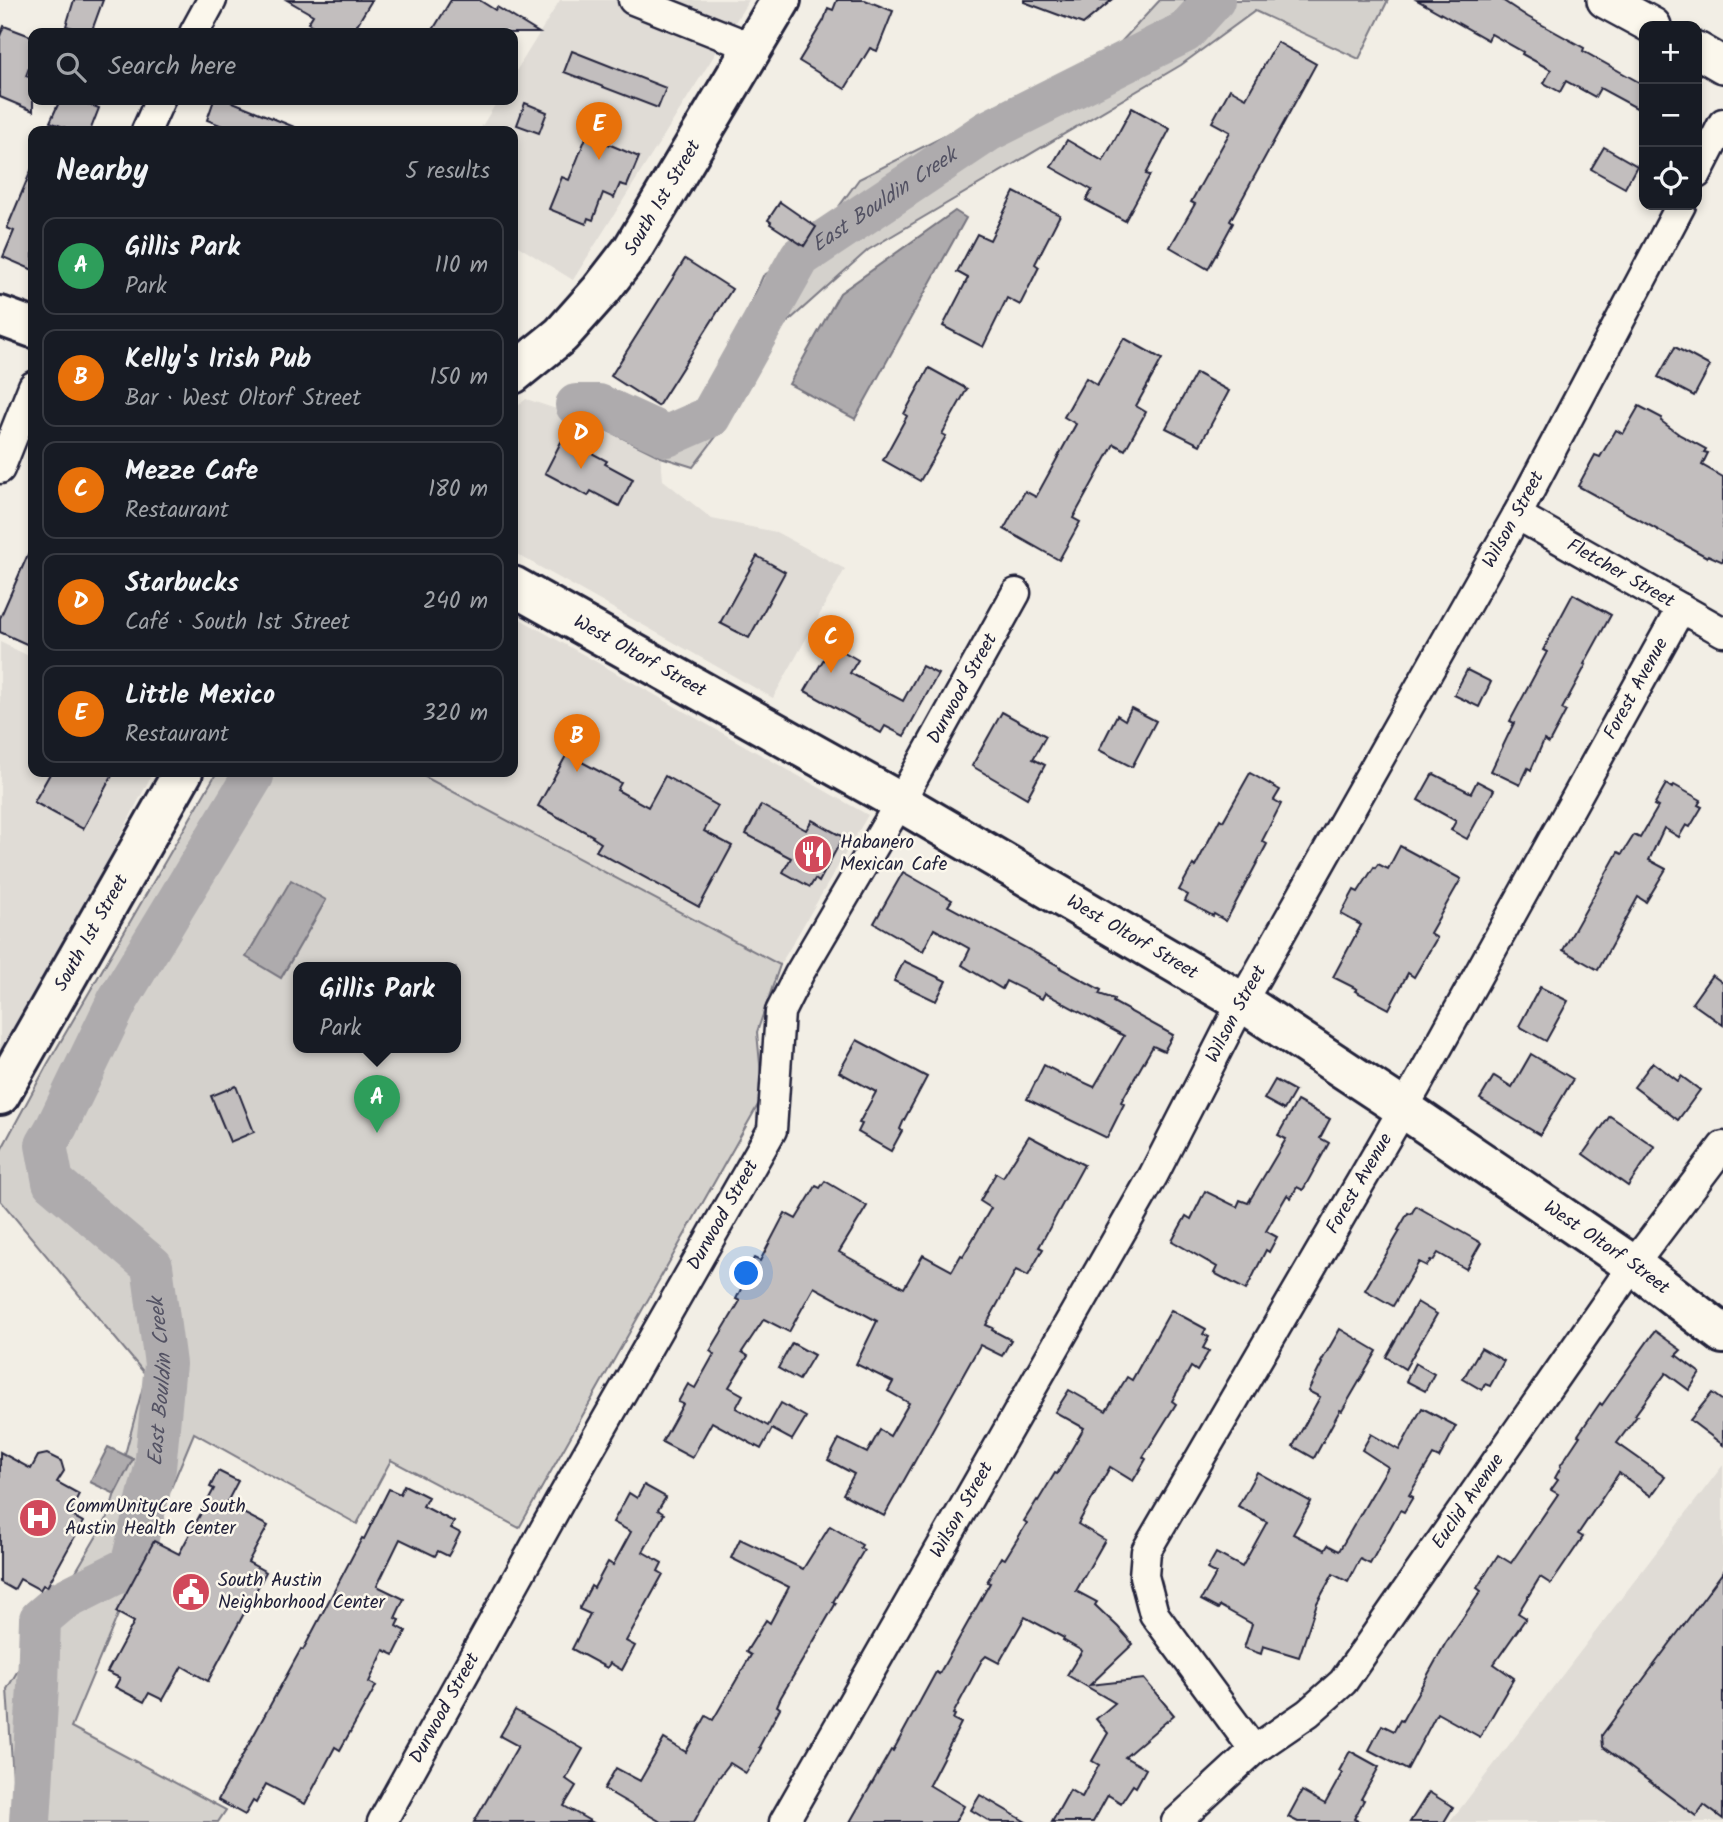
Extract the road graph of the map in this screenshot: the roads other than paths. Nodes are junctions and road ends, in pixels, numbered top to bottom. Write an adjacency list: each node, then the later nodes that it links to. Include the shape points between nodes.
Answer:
1 (212, 0): 6 (street)
2 (633, 0): 7 (street)
3 (781, 0): 7 (main road, South 1st Street)
4 (1605, 0): 5 (street)
5 (1644, 21)
6 (197, 28)
7 (754, 48): 17 (main road, South 1st Street, via 632,250 561,335)
8 (1702, 53): 9 (street)
9 (1723, 65)
10 (158, 105): 12 (street)
11 (1723, 123): 13 (street)
12 (148, 126)
13 (1702, 164)
14 (1678, 210): 20 (street, Wilson Street)
15 (0, 316): 16 (main road)
16 (28, 326)
17 (518, 370)
18 (28, 399): 19 (street)
19 (0, 469)
20 (1517, 515): 23 (street, Fletcher Street); 27 (street, Wilson Street)
21 (518, 589): 26 (main road, West Oltorf Street)
22 (1016, 593): 26 (street, Durwood Street)
23 (1681, 608): 24 (street, Fletcher Street); 29 (street, Forest Avenue)
24 (1723, 632)
25 (180, 777): 28 (main road, South 1st Street)
26 (900, 802): 27 (main road, West Oltorf Street); 34 (street, Durwood Street, via 780,1012 772,1130)
27 (1242, 1002): 29 (main road, West Oltorf Street); 35 (street, Wilson Street, via 1153,1176)
28 (0, 1095)
29 (1404, 1109): 31 (main road, West Oltorf Street); 33 (street, Forest Avenue, via 1146,1551 1144,1576 1154,1614)
30 (1723, 1146): 31 (street, Euclid Avenue)
31 (1633, 1265): 32 (main road, West Oltorf Street); 33 (street, Euclid Avenue, via 1343,1682)
32 (1723, 1334)
33 (1254, 1751): 36 (street, Euclid Avenue)
34 (382, 1822)
35 (785, 1822)
36 (1176, 1822)

